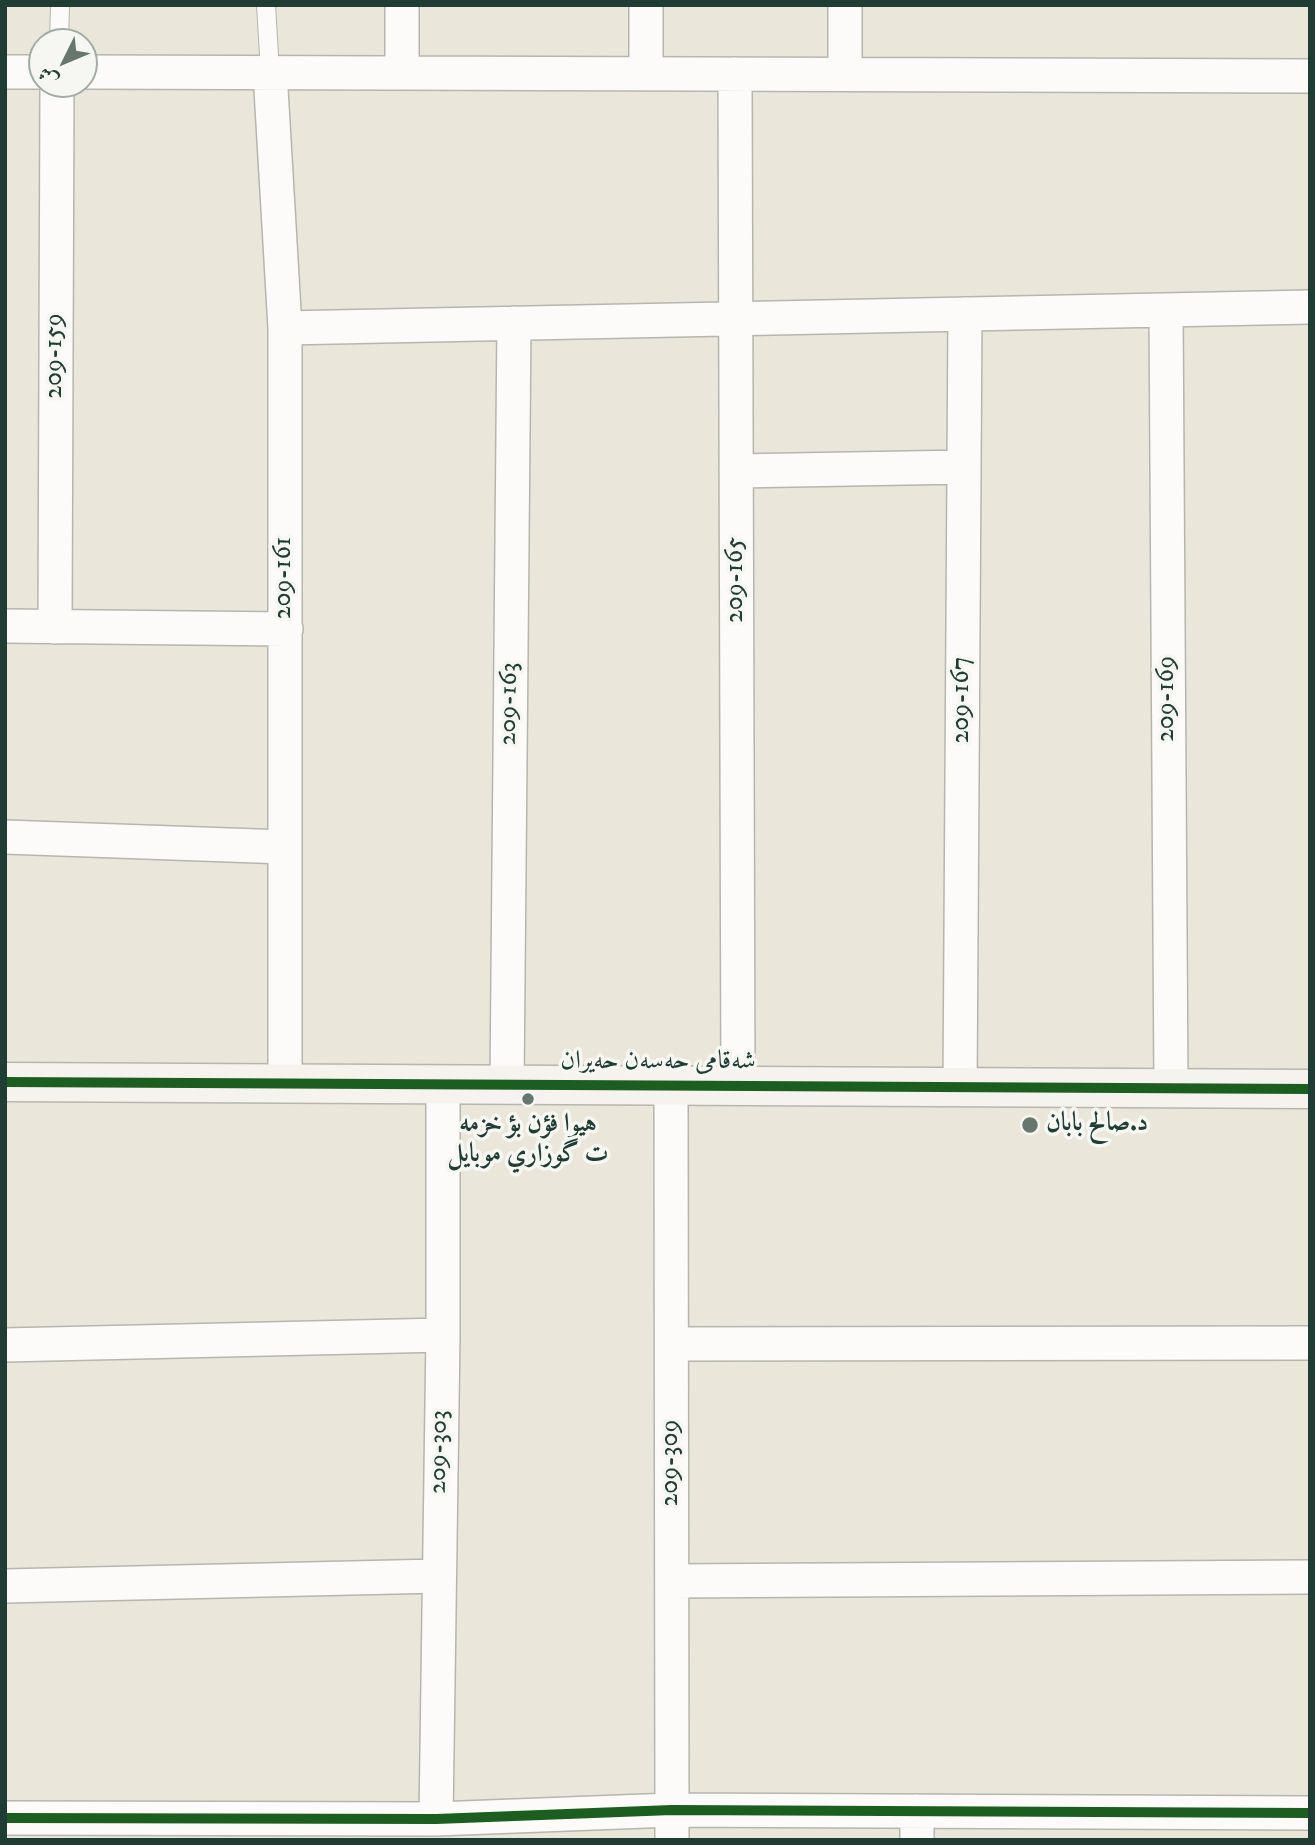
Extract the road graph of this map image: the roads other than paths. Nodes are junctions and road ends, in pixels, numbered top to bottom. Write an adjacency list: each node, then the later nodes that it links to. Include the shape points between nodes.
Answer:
1 (60, 5): 6 (lane)
2 (266, 5): 10 (lane)
3 (402, 5): 11 (street)
4 (646, 5): 12 (street)
5 (845, 5): 14 (street)
6 (59, 28)
7 (5, 72): 8 (street)
8 (28, 72)
9 (98, 72): 10 (street)
10 (270, 72): 11 (street); 22 (street, 209-161)
11 (402, 72): 12 (street)
12 (646, 74): 13 (street)
13 (735, 74): 14 (street); 20 (street, 209-165)
14 (845, 74): 15 (street)
15 (1310, 76)
16 (57, 98): 26 (street, 209-159)
17 (1310, 307): 18 (street)
18 (1166, 310): 19 (street); 37 (street, 209-169)
19 (965, 314): 20 (street); 23 (street, 209-167)
20 (736, 319): 21 (street); 24 (street, 209-165)
21 (514, 323): 22 (street); 33 (street, 209-163)
22 (285, 328): 27 (street, 209-161)
23 (964, 467): 24 (street); 36 (street, 209-167)
24 (736, 471): 35 (street, 209-165)
25 (5, 626): 26 (street)
26 (55, 627): 27 (street)
27 (286, 629): 29 (street, 209-161)
28 (5, 837): 29 (street)
29 (285, 847): 31 (street, 209-161)
30 (5, 1082): 31 (street, شەقامی حەسەن حەیران)
31 (285, 1084): 32 (street, شەقامی حەسەن حەیران)
32 (443, 1084): 33 (street, شەقامی حەسەن حەیران); 39 (street, 209-303)
33 (507, 1085): 34 (street, شەقامی حەسەن حەیران)
34 (671, 1085): 35 (street, شەقامی حەسەن حەیران); 42 (street, 209-309)
35 (738, 1086): 36 (street, شەقامی حەسەن حەیران)
36 (960, 1087): 37 (street, شەقامی حەسەن حەیران)
37 (1171, 1088): 38 (street, شەقامی حەسەن حەیران)
38 (1310, 1089)
39 (443, 1335): 41 (street); 43 (street, 209-303)
40 (1310, 1343): 42 (street)
41 (5, 1345)
42 (672, 1345): 45 (street, 209-309)
43 (438, 1576): 46 (street); 49 (street, 209-303)
44 (1310, 1577): 45 (street)
45 (672, 1581): 50 (street, 209-309)
46 (5, 1586)
47 (1310, 1813): 52 (street)
48 (5, 1818): 49 (street)
49 (436, 1819): 50 (street)
50 (672, 1825): 51 (street)
51 (917, 1825): 52 (street)
52 (1144, 1826)

